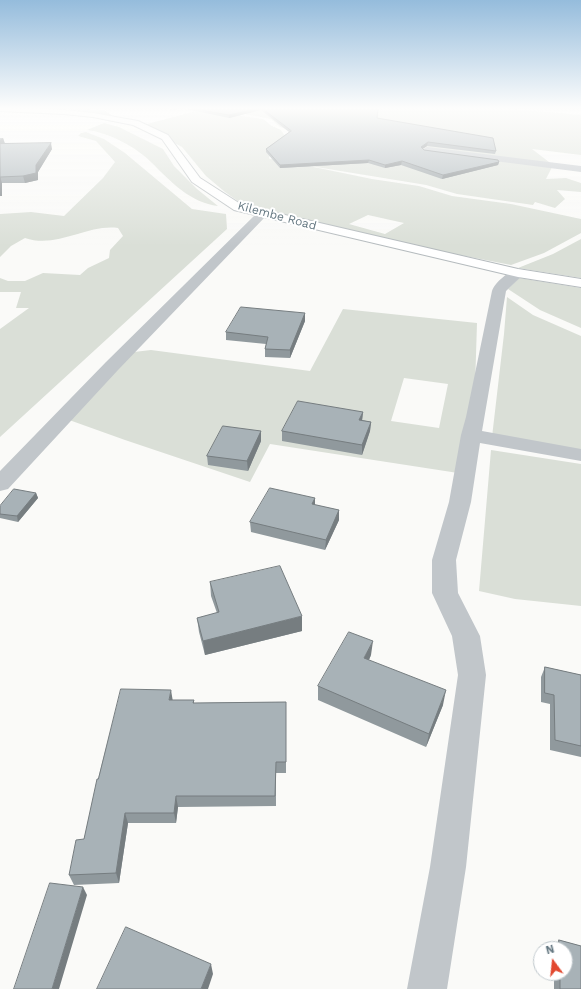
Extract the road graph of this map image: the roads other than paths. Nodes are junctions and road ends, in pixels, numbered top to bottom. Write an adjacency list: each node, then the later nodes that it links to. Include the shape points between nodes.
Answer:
1 (177, 154): 4 (main road, Kilembe Road, via 196,180 238,208)
2 (461, 154): 3 (street)
3 (581, 169)
4 (262, 214): 5 (main road, Kilembe Road); 9 (street)
5 (518, 273): 6 (main road, Kilembe Road); 7 (street, via 500,288)
6 (581, 283)
7 (471, 435): 8 (street); 10 (street, via 460,502 444,560 445,593 466,636 472,675 448,867)
8 (581, 455)
9 (0, 484)
10 (427, 989)

